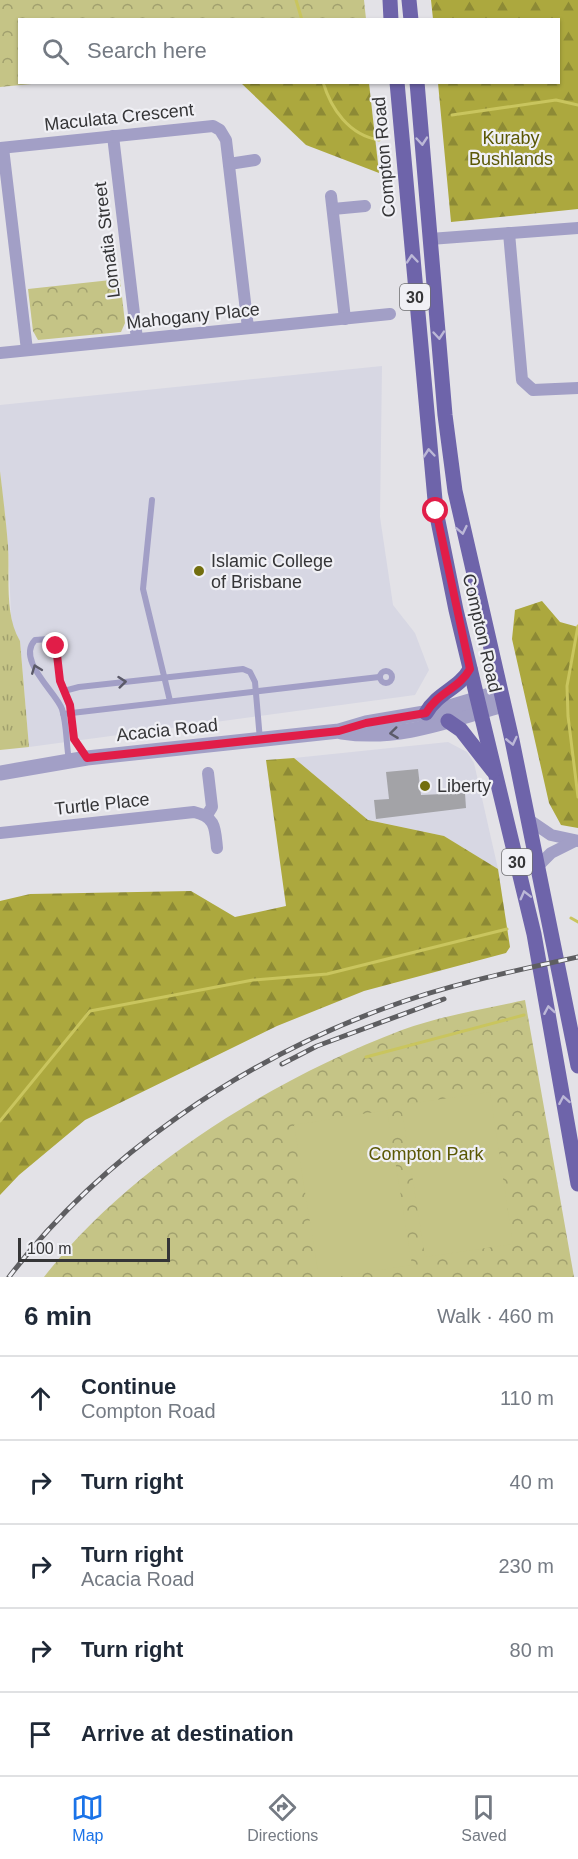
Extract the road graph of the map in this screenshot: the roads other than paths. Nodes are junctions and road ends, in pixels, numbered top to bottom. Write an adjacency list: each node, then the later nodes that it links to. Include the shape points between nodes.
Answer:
1 (390, 0): 3 (main road)
2 (410, 0): 4 (main road)
3 (391, 18)
4 (411, 18)
5 (397, 84): 23 (main road, Compton Road / 30, one-way to 5, via 444,560 432,486)
6 (417, 84): 14 (main road, Compton Road / 30, one-way to 14)
7 (113, 136): 8 (street, Maculata Crescent); 10 (street, Maculata Crescent, via 213,126 226,140); 18 (street, Lomatia Street)
8 (2, 148): 19 (street)
9 (255, 160): 10 (street)
10 (229, 164): 17 (street, Maculata Crescent)
11 (365, 206): 16 (street, via 332,203)
12 (578, 228): 13 (street)
13 (509, 233): 14 (street); 21 (street, via 522,380 533,390)
14 (430, 239): 28 (main road, Compton Road / 30, one-way to 28, via 453,482)
15 (390, 314): 16 (street, Mahogany Place)
16 (345, 319): 17 (street, Mahogany Place)
17 (248, 328): 18 (street, Mahogany Place)
18 (136, 339): 19 (street, Mahogany Place)
19 (27, 350): 20 (street, Mahogany Place)
20 (0, 353)
21 (578, 388)
22 (152, 500): 24 (lane, via 143,588)
23 (470, 669): 30 (main road, Compton Road / 30); 32 (main road, via 464,679 434,699)
24 (166, 676): 26 (lane, one-way to 24); 27 (lane, via 243,669 252,675); 29 (lane)
25 (379, 677): 27 (lane)
26 (64, 691): 31 (lane); 33 (lane, one-way to 26, via 37,674 33,641 54,641)
27 (255, 691): 29 (lane); 36 (lane)
28 (502, 698): 30 (street, Acacia Road); 43 (main road, Compton Road / 30, one-way to 43)
29 (170, 701): 31 (lane)
30 (479, 705): 32 (street, Acacia Road); 34 (street, Acacia Road); 41 (main road, Compton Road / 30)
31 (71, 713): 33 (lane); 37 (lane, via 74,739)
32 (426, 713): 35 (street, Acacia Road)
33 (63, 714): 38 (lane)
34 (448, 721): 35 (street, Acacia Road, one-way to 35, via 368,736); 41 (main road, via 461,730)
35 (339, 731): 36 (street, Acacia Road)
36 (260, 740): 37 (street, Acacia Road)
37 (87, 758): 38 (street, Acacia Road)
38 (69, 760): 39 (street, Acacia Road)
39 (0, 773)
40 (208, 773): 42 (street, via 212,807)
41 (495, 773): 49 (main road, Compton Road / 30, one-way to 41, via 538,952)
42 (207, 815): 44 (street, Turtle Place, via 194,812); 46 (street, via 214,823)
43 (529, 820): 45 (street, via 551,835); 47 (main road, Compton Road / 30)
44 (0, 833)
45 (575, 841): 47 (street, via 551,854)
46 (217, 848)
47 (538, 867): 48 (main road, Compton Road / 30)
48 (578, 1066)
49 (578, 1180)

